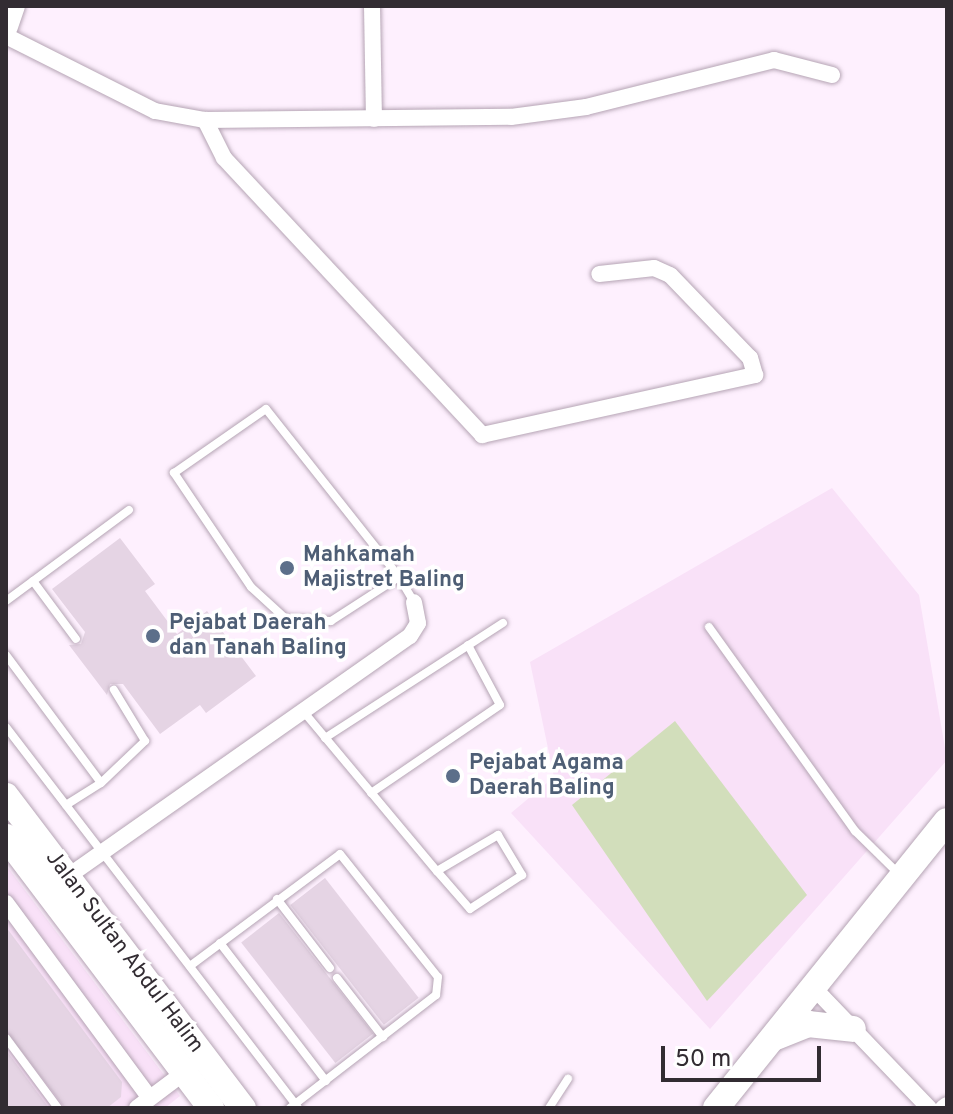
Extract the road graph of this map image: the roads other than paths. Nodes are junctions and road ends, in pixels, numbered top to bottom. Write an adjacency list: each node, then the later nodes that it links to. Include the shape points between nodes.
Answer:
1 (13, 6): 3 (main road)
2 (372, 6): 6 (street)
3 (6, 26)
4 (6, 36): 7 (street, via 155,111)
5 (832, 75): 6 (street, via 774,60 548,114)
6 (374, 119): 7 (street)
7 (205, 120): 8 (street, via 224,158 482,435 755,375 750,358 670,275 654,268)
8 (599, 274)
9 (129, 510): 11 (lane)
10 (399, 577): 10 (lane, via 331,621 286,619 251,587 174,473 266,409); 13 (lane)
11 (33, 581): 12 (lane); 16 (lane)
12 (6, 601)
13 (414, 602): 20 (street, via 418,623 410,636)
14 (503, 623): 17 (lane)
15 (709, 627): 31 (lane, via 855,831)
16 (76, 639)
17 (468, 645): 22 (lane); 24 (lane, via 500,705)
18 (6, 655): 23 (lane)
19 (114, 690): 23 (lane, via 145,741)
20 (303, 711): 22 (lane); 29 (street)
21 (6, 727): 26 (lane)
22 (325, 738): 24 (lane)
23 (101, 783): 26 (lane)
24 (371, 793): 30 (lane)
25 (6, 796): 32 (main road, Jalan Sultan Abdul Halim)
26 (66, 805): 29 (lane)
27 (947, 821): 31 (main road)
28 (6, 837): 44 (main road, Jalan Sultan Abdul Halim)
29 (102, 852): 32 (street); 36 (lane)
30 (437, 871): 30 (lane, via 498,835 522,875 470,909)
31 (900, 876): 39 (main road)
32 (67, 877): 44 (main road, Jalan Sultan Abdul Halim)
33 (277, 899): 35 (lane); 37 (lane); 41 (lane, via 340,854 429,966 439,992)
34 (6, 903): 47 (street)
35 (220, 943): 36 (lane); 46 (lane)
36 (190, 966): 48 (lane)
37 (330, 968)
38 (337, 978): 41 (lane)
39 (813, 987): 40 (street); 43 (main road)
40 (853, 1029): 43 (main road, via 808,1024); 54 (street)
41 (383, 1037): 46 (lane)
42 (6, 1038): 49 (lane)
43 (772, 1040): 53 (main road)
44 (194, 1065): 47 (street); 50 (main road, Jalan Sultan Abdul Halim); 51 (main road, Jalan Sultan Abdul Halim)
45 (568, 1079): 52 (lane)
46 (326, 1081): 48 (lane)
47 (143, 1103)
48 (295, 1107)
49 (58, 1108)
50 (211, 1108)
51 (243, 1108)
52 (549, 1108)
53 (716, 1108)
54 (929, 1108)

